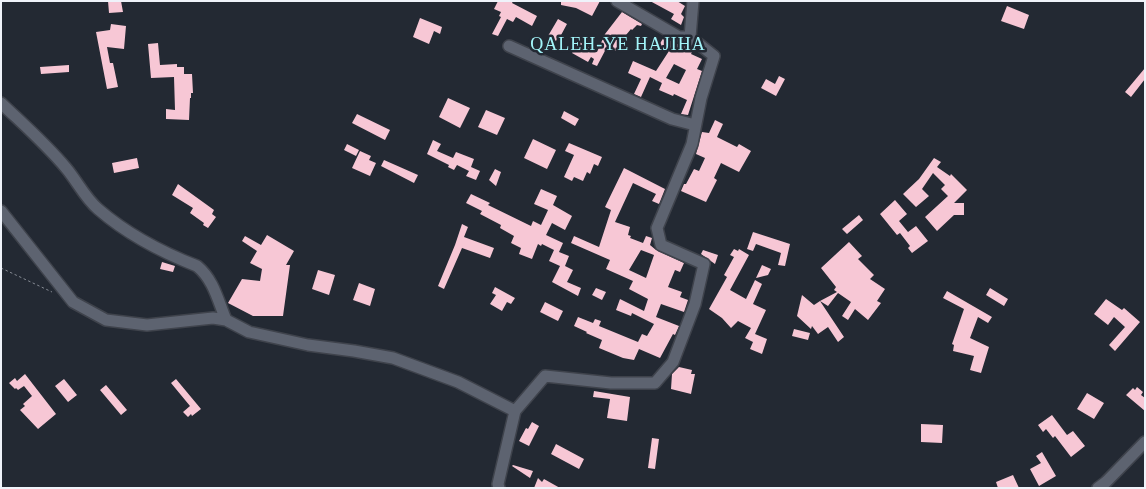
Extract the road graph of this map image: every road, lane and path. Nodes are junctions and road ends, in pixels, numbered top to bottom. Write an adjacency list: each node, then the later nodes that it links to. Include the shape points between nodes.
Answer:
1 (616, 1): 3 (street, via 679,37)
2 (693, 1): 3 (street)
3 (690, 37): 6 (street, via 714,56)
4 (509, 46): 6 (street, via 672,119)
5 (1, 103): 10 (street, via 66,168 96,208 147,244 204,272 217,293)
6 (695, 125): 11 (street, via 692,144 658,228 661,245 704,264 695,304 673,362 655,383 545,376)
7 (1, 211): 10 (street, via 73,302 106,320 147,325 213,318)
8 (1, 268): 9 (path)
9 (55, 294)
10 (226, 320): 11 (street, via 249,332 393,358 458,382)
11 (515, 411): 14 (street)
12 (1145, 442): 13 (street)
13 (1105, 486)
14 (499, 488)

